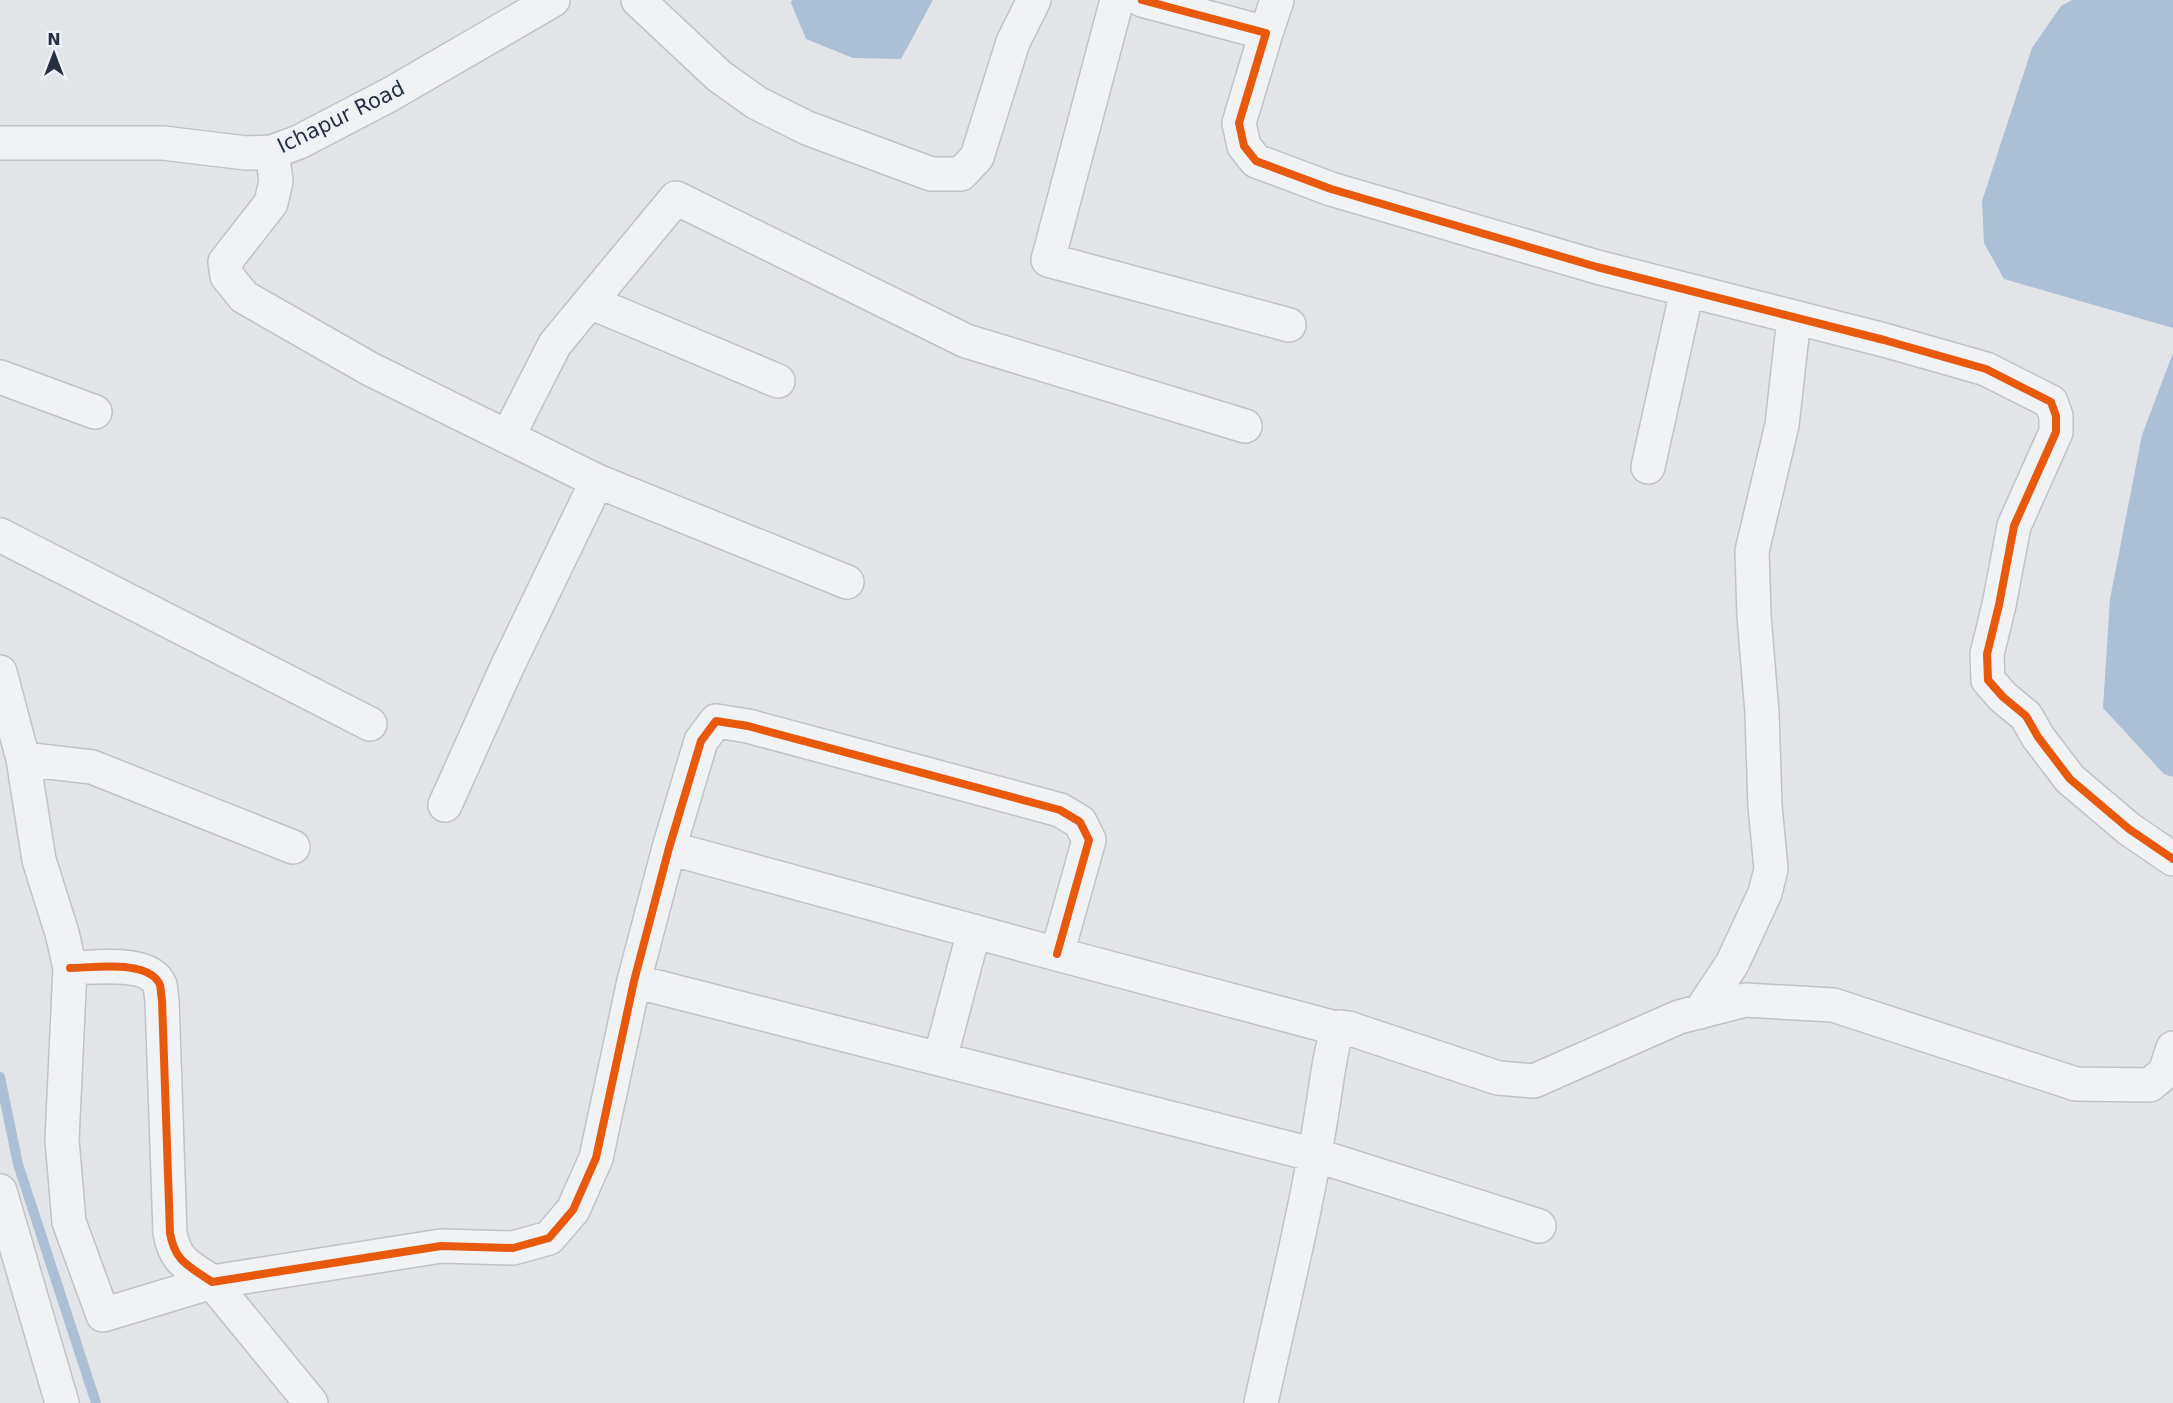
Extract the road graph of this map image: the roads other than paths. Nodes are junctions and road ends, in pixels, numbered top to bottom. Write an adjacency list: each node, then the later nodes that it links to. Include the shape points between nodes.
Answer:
1 (553, 0): 9 (street, Ichapur Road, via 391,94)
2 (638, 0): 3 (street, via 719,76 757,103 807,128 931,174 961,174 976,157 1013,42)
3 (1034, 0)
4 (1118, 0): 13 (street, via 1048,260)
5 (1142, 0): 7 (street)
6 (1277, 0): 7 (street)
7 (1266, 33): 10 (street, via 1239,123 1244,146 1256,161 1331,189)
8 (0, 143): 9 (street, Ichapur Road, via 162,143 246,153)
9 (272, 152): 18 (street, via 276,181 272,203 225,262 227,276 244,297 370,369)
10 (1687, 290): 12 (street); 19 (street)
11 (590, 302): 15 (street); 17 (street, via 676,198 966,341); 18 (street, via 555,344)
12 (1794, 318): 29 (street, via 1986,369 2051,402 2056,432 2014,526 1987,654 1988,680 2026,716 2070,779 2129,829); 34 (street, via 1782,425 1752,551 1771,869 1765,893 1732,964)
13 (1289, 325)
14 (0, 377): 16 (street)
15 (778, 381)
16 (95, 412)
17 (1245, 426)
18 (508, 436): 20 (street)
19 (1648, 467)
20 (597, 481): 22 (street); 26 (street)
21 (0, 535): 24 (street)
22 (847, 582)
23 (0, 672): 25 (street)
24 (370, 724)
25 (23, 759): 27 (street, via 92,767); 32 (street, via 39,860)
26 (445, 805)
27 (293, 847)
28 (669, 848): 30 (street); 31 (street, via 701,741 716,721 748,726 1060,810 1080,822 1089,840); 33 (street)
29 (2173, 859)
30 (974, 932): 31 (street); 37 (street)
31 (1057, 954): 35 (street)
32 (70, 968): 41 (street, via 144,970 160,985 172,1248 179,1259); 41 (street, via 62,1140 69,1222 103,1315)
33 (634, 981): 37 (street); 41 (street, via 596,1158 573,1210 549,1238 513,1248 441,1246)
34 (1700, 1012): 35 (street, via 1680,1017 1534,1081 1498,1078 1345,1027); 36 (street, via 1744,1000 1833,1005 2076,1084 2150,1085 2165,1072)
35 (1339, 1029): 38 (street)
36 (2173, 1048)
37 (940, 1059): 38 (street)
38 (1315, 1155): 40 (street); 44 (street)
39 (0, 1191): 42 (street)
40 (1539, 1226)
41 (212, 1282): 43 (street)
42 (62, 1403)
43 (311, 1403)
44 (1261, 1403)

